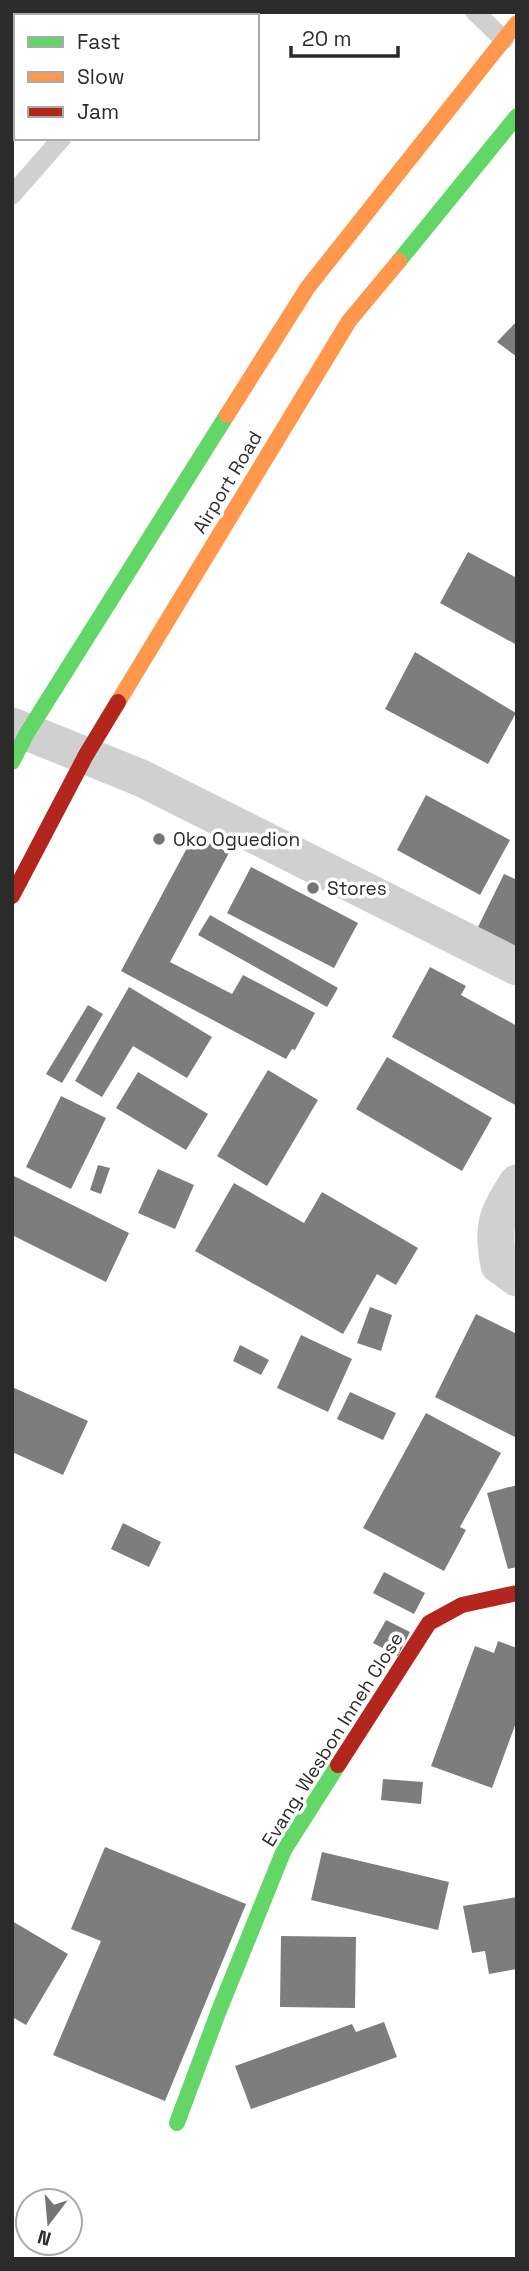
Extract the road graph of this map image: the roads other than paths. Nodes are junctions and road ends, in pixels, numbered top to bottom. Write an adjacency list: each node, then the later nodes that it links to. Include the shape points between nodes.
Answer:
1 (475, 12): 3 (lane)
2 (517, 23): 3 (main road, Airport Road)
3 (503, 40): 7 (main road, Airport Road, via 308,287)
4 (517, 116): 8 (main road, Airport Road, via 349,321)
5 (60, 140): 6 (lane)
6 (12, 195)
7 (17, 741): 8 (street)
8 (86, 755): 9 (main road, Airport Road); 10 (street, via 141,778)
9 (12, 895)
10 (517, 967)
11 (517, 1183): 12 (street, via 497,1215 495,1244 499,1265)
12 (517, 1278)
13 (517, 1593): 14 (main road, Evang. Wesbon Inneh Close, via 462,1605 429,1623 284,1850)
14 (177, 2123)

